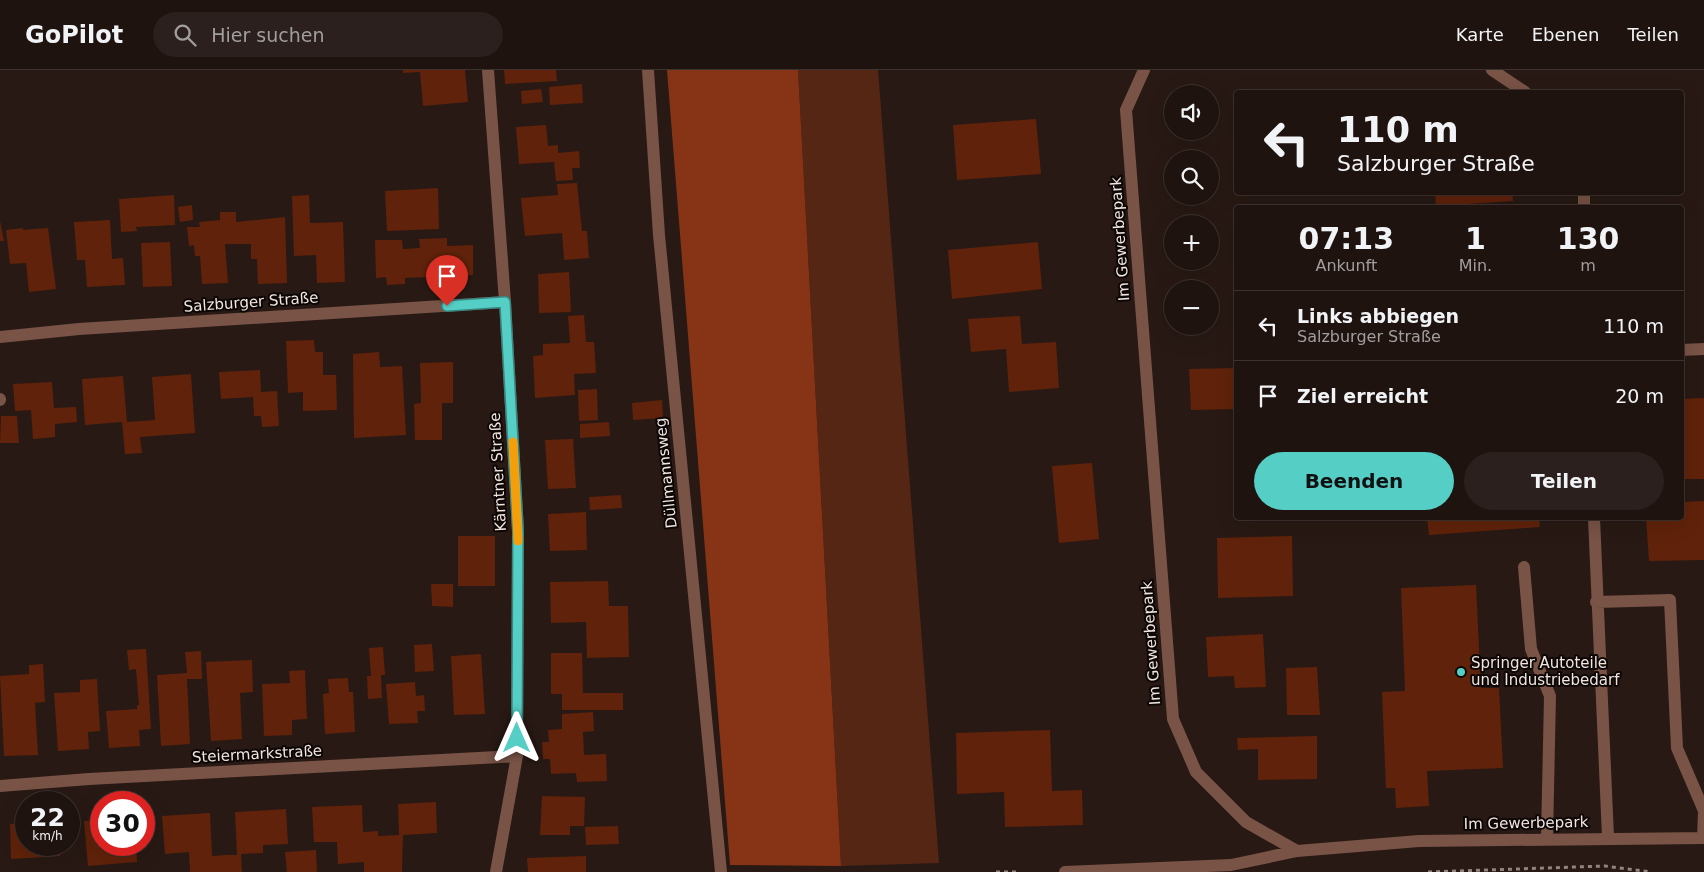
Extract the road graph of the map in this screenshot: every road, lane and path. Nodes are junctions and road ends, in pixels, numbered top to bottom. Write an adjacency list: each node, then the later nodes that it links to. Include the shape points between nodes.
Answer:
1 (488, 70): 6 (street, Kärntner Straße)
2 (648, 70): 20 (street, Düllmannsweg, via 659,236)
3 (1144, 70): 18 (street, Im Gewerbepark, via 1126,110 1173,719 1196,772 1246,822)
4 (1492, 70): 5 (street)
5 (1522, 90)
6 (505, 302): 7 (street, Salzburger Straße, via 89,328); 13 (street, Kärntner Straße, via 518,531)
7 (0, 337)
8 (1684, 350): 9 (street)
9 (1704, 350)
10 (1594, 520): 12 (street, Im Gewerbepark)
11 (1524, 567): 15 (street, via 1531,648 1550,696)
12 (1596, 602): 16 (street, Im Gewerbepark); 17 (street, via 1670,600 1677,748 1704,811)
13 (516, 756): 14 (street, Steiermarkstraße, via 89,778); 19 (street, Kärntner Straße)
14 (0, 786)
15 (1547, 838): 16 (street, Im Gewerbepark); 18 (street, Im Gewerbepark, via 1419,841)
16 (1608, 838): 17 (street, Im Gewerbepark)
17 (1703, 838)
18 (1297, 851): 23 (street, via 1231,865)
19 (496, 872)
20 (721, 872)
21 (996, 872): 22 (path)
22 (1020, 872)
23 (1065, 872)
24 (1428, 872): 25 (path, via 1605,866)
25 (1651, 872)

